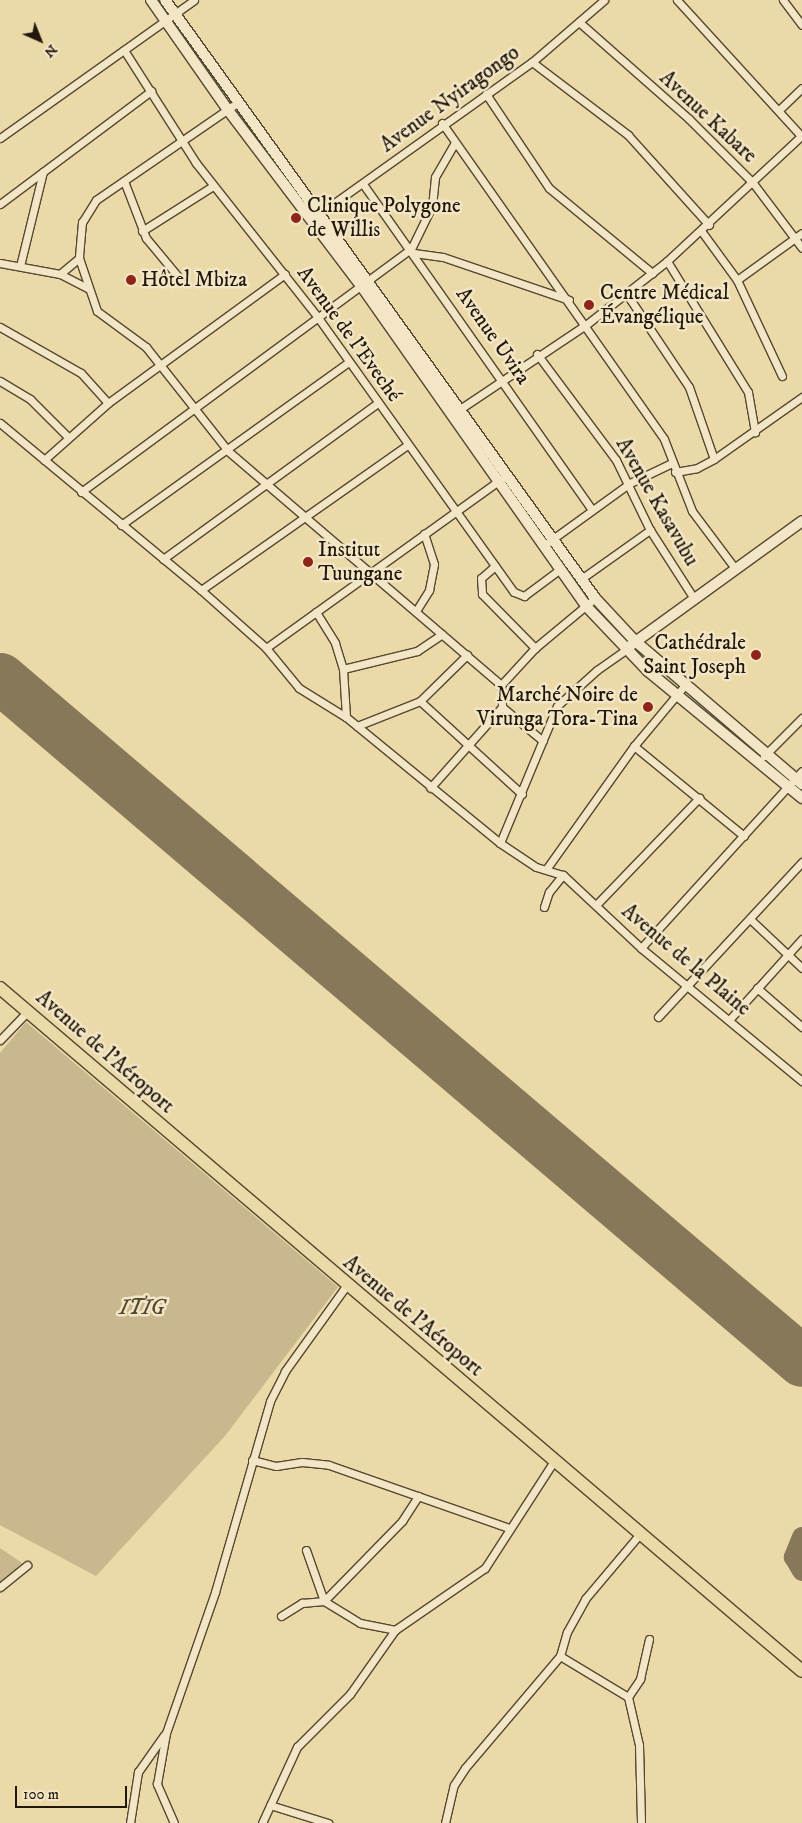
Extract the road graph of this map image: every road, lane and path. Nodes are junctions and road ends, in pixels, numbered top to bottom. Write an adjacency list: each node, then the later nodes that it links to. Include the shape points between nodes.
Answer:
1 (151, 0): 8 (main road)
2 (165, 0): 7 (main road)
3 (194, 0): 7 (street)
4 (604, 0): 9 (street, Avenue Nyiragongo)
5 (677, 0): 17 (street)
6 (783, 0): 10 (street)
7 (175, 13): 8 (street); 16 (main road)
8 (166, 20): 11 (street); 18 (main road)
9 (579, 22): 12 (street, Avenue Nyiragongo); 26 (street, Avenue Kabare, via 689,119)
10 (802, 25)
11 (124, 50): 14 (street, Avenue de l'Eveché); 21 (street)
12 (532, 62): 15 (street, Avenue Nyiragongo); 32 (street, via 628,135)
13 (802, 88): 17 (street)
14 (151, 92): 22 (street, Avenue de l'Eveché); 24 (street)
15 (486, 94): 19 (street, Avenue Nyiragongo); 43 (street, via 549,188)
16 (237, 103): 18 (street); 30 (main road)
17 (780, 109): 20 (street)
18 (228, 110): 22 (street); 31 (main road)
19 (442, 123): 23 (street); 27 (street, Avenue Nyiragongo)
20 (802, 136): 26 (street)
21 (0, 138)
22 (183, 140): 25 (street); 28 (street, Avenue de l'Eveché)
23 (455, 143): 38 (street, via 435,177 432,203); 51 (street)
24 (43, 172): 29 (street); 42 (street)
25 (124, 181): 33 (street); 39 (street, via 88,210 79,236)
26 (752, 183): 32 (street); 36 (street, Avenue Kabare)
27 (362, 184): 30 (street, Avenue Nyiragongo); 38 (street, Avenue Uvira)
28 (213, 186): 33 (street); 45 (street, Avenue de l'Eveché)
29 (0, 204)
30 (320, 212): 31 (street, Avenue Nyiragongo); 48 (main road)
31 (312, 219): 48 (main road)
32 (709, 226): 34 (street)
33 (142, 231): 46 (street)
34 (702, 232): 40 (street); 47 (street)
35 (802, 233): 36 (street)
36 (796, 238): 37 (street, Avenue Kabare); 47 (street)
37 (802, 248)
38 (412, 251): 48 (street); 51 (street, via 452,260); 59 (street, Avenue Uvira)
39 (79, 258): 44 (street); 49 (street)
40 (667, 261): 43 (street); 68 (street, via 748,392)
41 (0, 263): 42 (street)
42 (20, 266): 44 (street)
43 (652, 273): 50 (street)
44 (60, 274): 49 (street)
45 (285, 274): 52 (street, Avenue de l'Eveché); 57 (street)
46 (180, 279)
47 (736, 280): 58 (street)
48 (366, 284): 52 (street); 64 (main road); 66 (main road)
49 (88, 288): 57 (street, via 101,316 140,341)
50 (626, 293): 53 (street); 72 (street, via 689,387)
51 (569, 300): 53 (street)
52 (319, 319): 56 (street, Avenue de l'Eveché); 65 (street)
53 (587, 324): 55 (street); 74 (street, via 597,347 664,439)
54 (0, 327): 62 (street, via 81,373)
55 (537, 354): 59 (street); 79 (street, Avenue Kasavubu)
56 (349, 362): 63 (street, Avenue de l'Eveché); 71 (street)
57 (161, 364): 62 (street); 65 (street)
58 (782, 376)
59 (501, 379): 64 (street); 81 (street, Avenue Uvira)
60 (0, 381): 69 (street, via 30,399)
61 (802, 396): 68 (street)
62 (108, 403): 69 (street)
63 (378, 403): 70 (street, Avenue de l'Eveché); 77 (street)
64 (460, 409): 66 (street); 76 (main road)
65 (193, 410): 71 (street); 80 (street)
66 (450, 415): 78 (main road)
67 (0, 423): 73 (street, Avenue de la Plaine)
68 (755, 432): 72 (street)
69 (67, 436): 73 (street)
70 (407, 445): 82 (street, Avenue de l'Eveché); 83 (street)
71 (228, 451): 77 (street); 85 (street)
72 (714, 459): 75 (street, via 697,468)
73 (44, 460): 80 (street, Avenue de la Plaine)
74 (672, 463): 75 (street); 79 (street)
75 (675, 472): 91 (street, via 699,523)
76 (507, 474): 78 (street); 88 (main road)
77 (267, 481): 83 (street); 89 (street)
78 (496, 482): 82 (street); 88 (main road)
79 (630, 483): 81 (street); 86 (street, Avenue Kasavubu)
80 (81, 492): 85 (street, Avenue de la Plaine)
81 (592, 510): 88 (street)
82 (457, 511): 87 (street); 90 (street, Avenue de l'Eveché)
83 (308, 516): 93 (street); 95 (street)
84 (802, 521): 91 (main road)
85 (121, 525): 89 (street, Avenue de la Plaine)
86 (650, 530): 94 (street); 96 (street, Avenue Kasavubu)
87 (424, 534): 93 (street); 99 (street, via 434,564 429,590)
88 (547, 543): 92 (main road); 94 (main road)
89 (163, 559): 95 (street, Avenue de la Plaine)
90 (495, 566): 92 (street, Avenue de l'Eveché, via 521,597); 104 (street, via 481,578 482,594)
91 (734, 567): 96 (main road)
92 (559, 570): 98 (main road)
93 (371, 572): 99 (street); 100 (street)
94 (581, 579): 97 (main road)
95 (201, 590): 103 (street, Avenue de la Plaine)
96 (693, 597): 102 (main road)
97 (594, 598): 98 (street); 102 (main road)
98 (586, 606): 104 (street); 105 (main road)
99 (416, 611): 101 (street)
100 (316, 612): 103 (street); 107 (street, via 335,643)
101 (442, 634): 106 (street); 107 (street, via 418,651)
102 (635, 641): 105 (main road); 108 (main road)
103 (266, 648): 113 (street, Avenue de la Plaine, via 299,688)
104 (535, 648): 109 (street)
105 (626, 650): 110 (main road); 116 (street, via 562,699)
106 (467, 655): 109 (street); 111 (street)
107 (343, 669): 113 (street)
108 (685, 685): 110 (street); 119 (main road)
109 (501, 686): 112 (street)
110 (677, 694): 118 (street); 120 (main road)
111 (420, 701): 115 (street); 117 (street)
112 (502, 707): 116 (street); 117 (street)
113 (346, 717): 115 (street, Avenue de la Plaine)
114 (802, 718): 119 (street)
115 (357, 726): 123 (street, Avenue de la Plaine)
116 (543, 741): 124 (street)
117 (465, 745): 123 (street); 124 (street)
118 (634, 746): 125 (street); 130 (street)
119 (766, 753): 120 (street); 121 (main road)
120 (759, 763): 122 (main road)
121 (800, 778): 122 (street)
122 (788, 787): 126 (main road); 127 (street)
123 (430, 788): 128 (street, Avenue de la Plaine)
124 (522, 794): 128 (street)
125 (699, 798): 127 (street); 132 (street)
126 (802, 798)
127 (744, 836): 136 (street)
128 (500, 843): 130 (street, Avenue de la Plaine, via 536,867)
129 (802, 862): 134 (street)
130 (547, 868): 131 (street, Avenue de la Plaine)
131 (564, 875): 132 (street, Avenue de la Plaine); 133 (street, via 549,892)
132 (596, 905): 136 (street, Avenue de la Plaine)
133 (544, 906)
134 (751, 920): 137 (street); 139 (street)
135 (802, 940): 137 (street)
136 (641, 948): 139 (street, Avenue de la Plaine)
137 (789, 954): 138 (street); 141 (street)
138 (802, 968)
139 (688, 987): 143 (street); 144 (street, Avenue de la Plaine)
140 (0, 988): 142 (highway, Avenue de l'Aéroport)
141 (757, 988): 144 (street); 145 (street)
142 (28, 1011): 146 (street); 148 (highway, Avenue de l'Aéroport)
143 (658, 1017)
144 (729, 1020): 147 (street, Avenue de la Plaine)
145 (802, 1027)
146 (0, 1040)
147 (802, 1081)
148 (346, 1286): 149 (street, via 277,1386); 150 (highway, Avenue de l'Aéroport)
149 (252, 1460): 151 (street, via 276,1466 302,1462 329,1465); 164 (street, via 215,1592)
150 (554, 1461): 152 (street); 153 (highway, Avenue de l'Aéroport)
151 (418, 1496): 152 (street); 157 (street, via 407,1515)
152 (509, 1528): 159 (street, via 479,1573)
153 (639, 1535): 161 (street, via 585,1599 567,1632); 162 (highway, Avenue de l'Aéroport)
154 (306, 1550): 157 (street)
155 (27, 1565): 156 (street)
156 (0, 1588)
157 (324, 1601): 158 (street, via 302,1603); 159 (street, via 360,1623)
158 (281, 1616)
159 (396, 1630): 165 (street, via 350,1694 297,1747)
160 (649, 1639): 163 (street, via 640,1678)
161 (560, 1656): 163 (street); 170 (street, via 465,1768 454,1785)
162 (802, 1671)
163 (628, 1697): 171 (street, via 639,1745)
164 (166, 1733): 166 (street, via 138,1772); 167 (street, via 157,1784)
165 (270, 1805): 168 (street); 169 (street)
166 (130, 1823)
167 (174, 1823)
168 (262, 1823)
169 (328, 1823)
170 (445, 1823)
171 (641, 1823)

